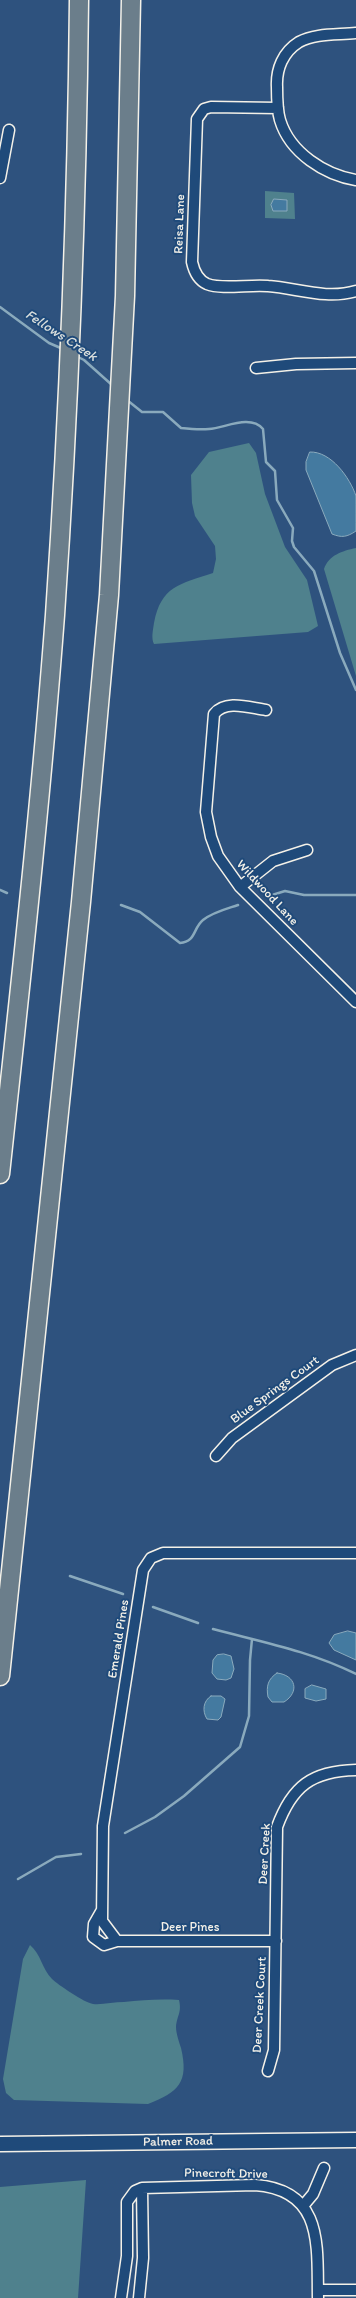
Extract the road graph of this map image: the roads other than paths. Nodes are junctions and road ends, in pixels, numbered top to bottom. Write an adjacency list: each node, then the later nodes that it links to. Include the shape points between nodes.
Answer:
1 (79, 0): 15 (highway, via 77,195 69,374 46,714)
2 (131, 0): 19 (highway, via 122,371 108,595 82,886)
3 (356, 33): 4 (street, via 311,38 292,48 283,58 278,72)
4 (278, 108): 7 (street, via 283,127 302,154 323,169); 8 (street, Reisa Lane, via 211,106 204,109 197,119 192,262 194,269 201,280 213,286 267,286 324,294)
5 (10, 130): 6 (street)
6 (0, 178)
7 (356, 180)
8 (356, 291)
9 (356, 363): 10 (street)
10 (256, 368)
11 (266, 710): 13 (street, Wildwood Lane, via 229,705 217,710 212,719 206,812 218,856)
12 (307, 850): 13 (street, via 273,861)
13 (240, 887): 14 (street, Wildwood Lane)
14 (356, 1002)
15 (0, 1174)
16 (356, 1355): 17 (street, Blue Springs Court, via 332,1365 238,1433)
17 (216, 1456)
18 (356, 1553): 21 (street, Emerald Pines, via 163,1553 147,1562 143,1570 132,1630 105,1811)
19 (0, 1676)
20 (356, 1770): 23 (street, Deer Creek, via 330,1772 308,1781 292,1796 282,1814 277,1838)
21 (103, 1908): 22 (street, Emerald Pines, via 102,1921); 22 (street, Deer Pines, via 94,1924 93,1937 104,1945)
22 (117, 1941): 23 (street, Deer Pines)
23 (276, 1941): 24 (street, Deer Creek Court, via 274,2050)
24 (268, 2071)
25 (356, 2140): 26 (street, Palmer Road)
26 (0, 2144)
27 (324, 2168): 29 (street, via 313,2194)
28 (142, 2188): 29 (street, Pinecroft Drive, via 264,2186 285,2193); 32 (street, via 127,2202 127,2256); 33 (street, via 143,2258)
29 (303, 2206): 31 (street, via 316,2233)
30 (356, 2290): 31 (street)
31 (318, 2294)
32 (122, 2298)
33 (139, 2298)

